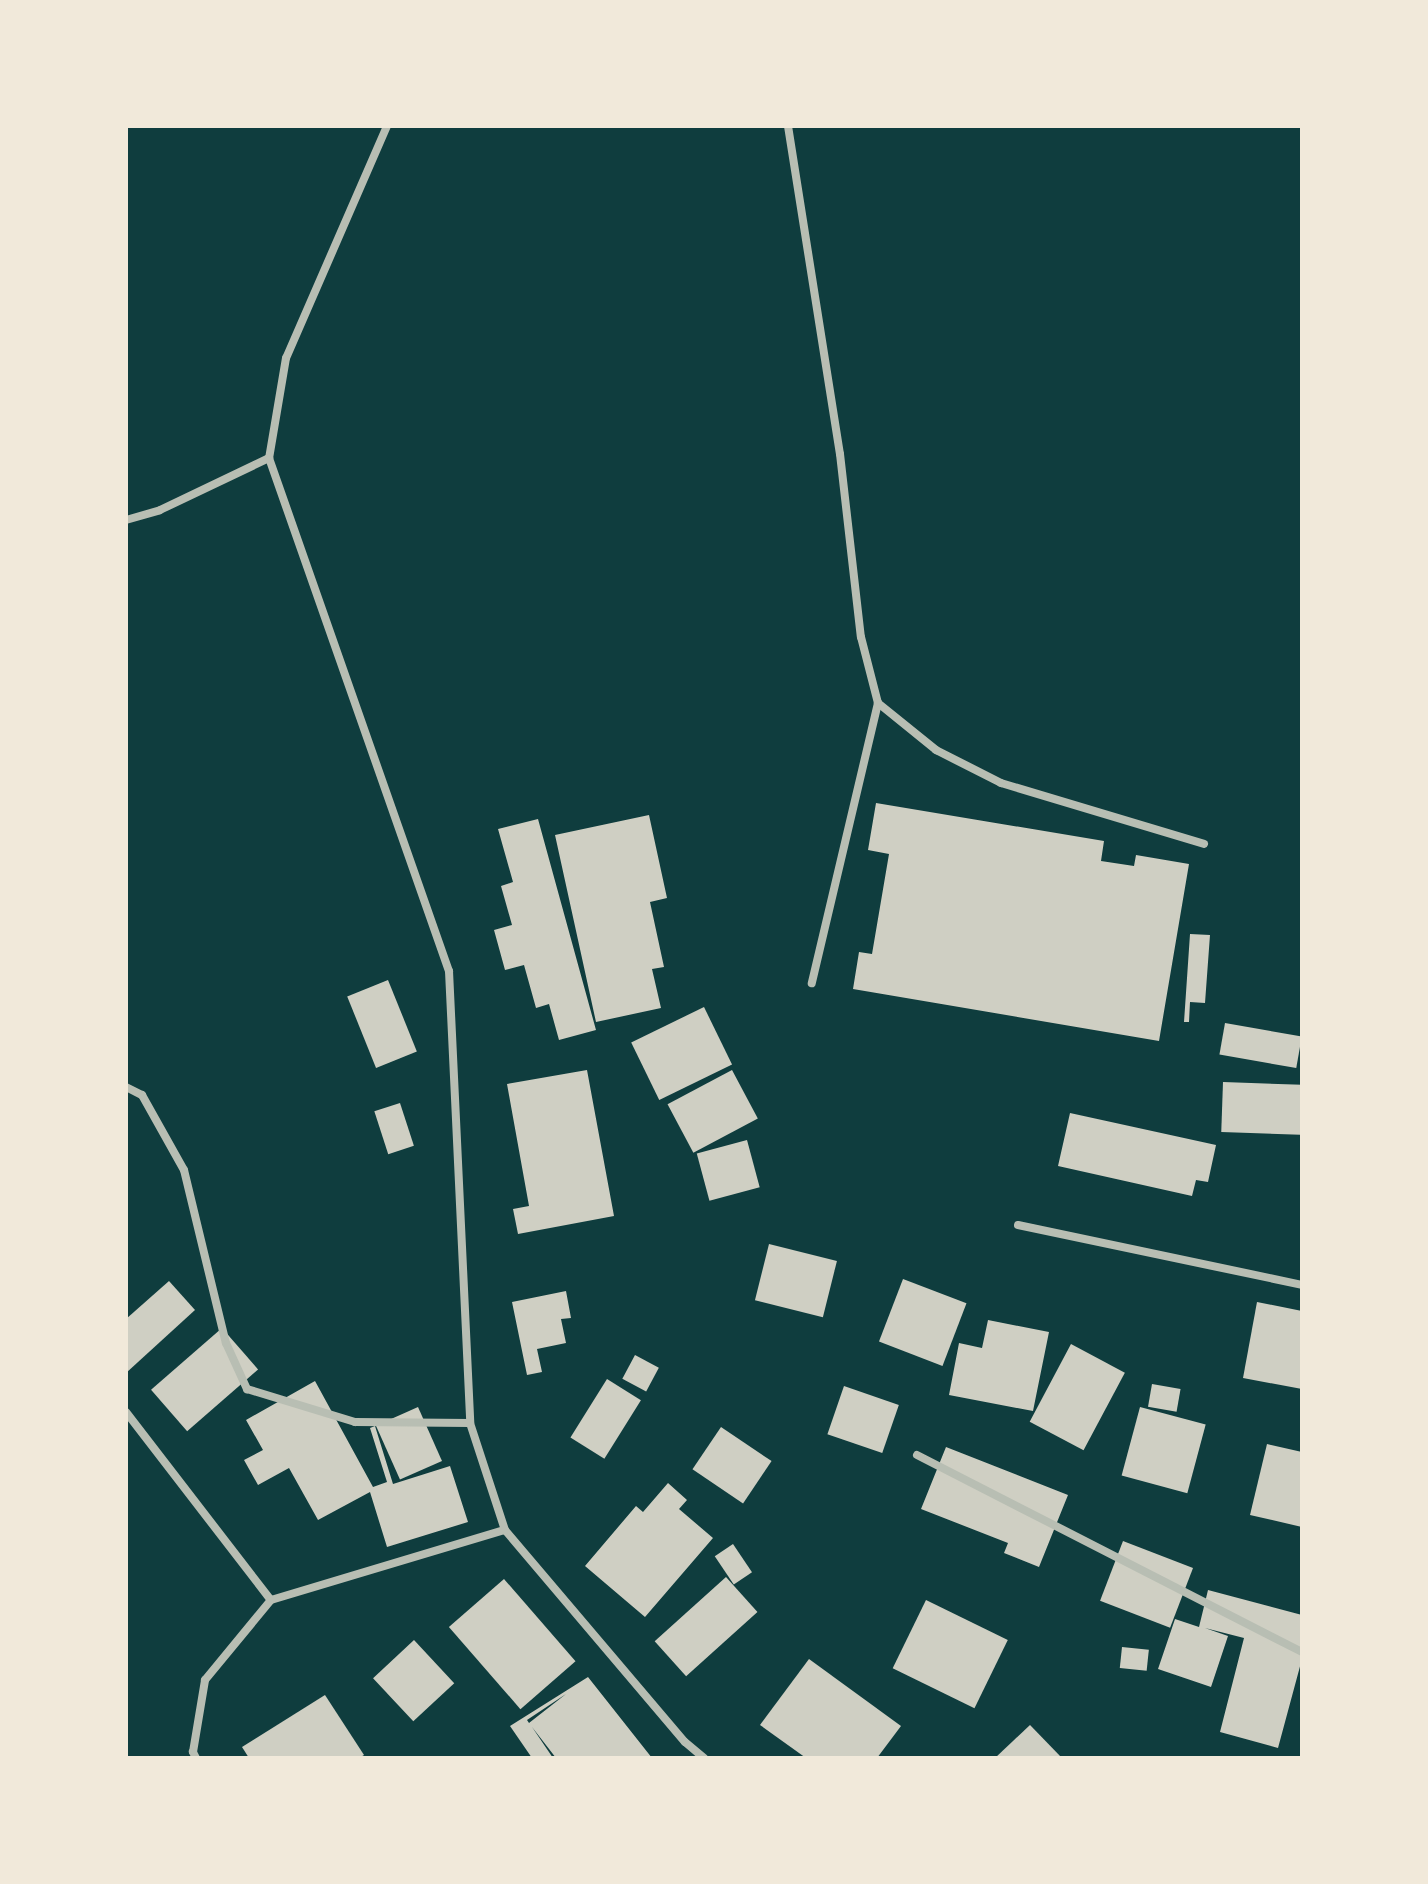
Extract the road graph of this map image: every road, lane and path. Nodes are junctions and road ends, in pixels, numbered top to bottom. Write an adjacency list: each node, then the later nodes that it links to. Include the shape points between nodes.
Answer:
1 (387, 126): 3 (street, via 286,358)
2 (788, 126): 5 (street, via 840,454 861,637)
3 (269, 458): 4 (street, via 160,510); 12 (street, via 449,971)
4 (126, 520)
5 (878, 703): 6 (street, via 936,750 1001,783); 7 (street)
6 (1204, 844)
7 (812, 983)
8 (126, 1087): 12 (street, via 142,1095 184,1170 226,1343 247,1389 355,1422)
9 (1018, 1225): 10 (street)
10 (1302, 1285)
11 (126, 1412): 15 (street)
12 (470, 1423): 14 (street)
13 (917, 1455): 16 (street)
14 (505, 1530): 15 (street); 18 (street)
15 (271, 1600): 17 (street, via 205,1680)
16 (1302, 1652)
17 (196, 1758)
18 (704, 1758)

